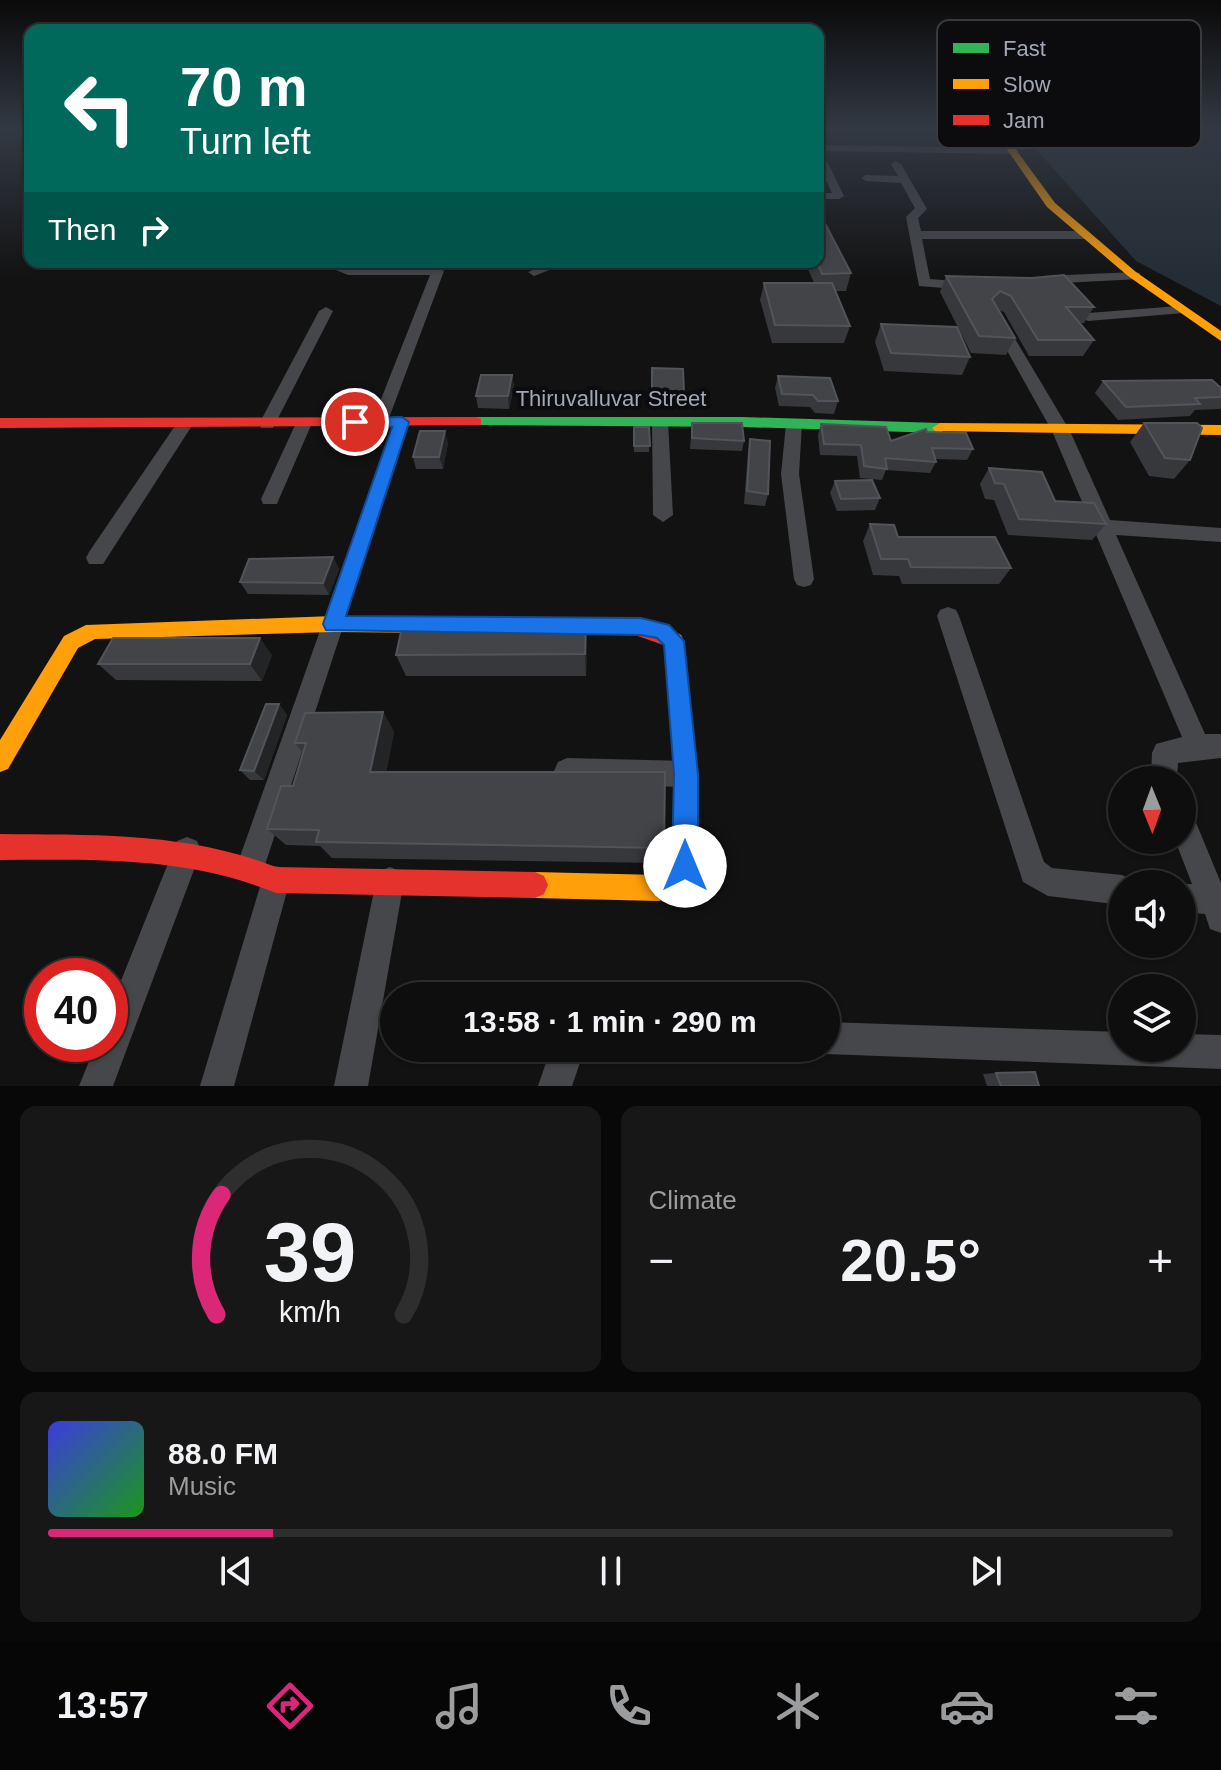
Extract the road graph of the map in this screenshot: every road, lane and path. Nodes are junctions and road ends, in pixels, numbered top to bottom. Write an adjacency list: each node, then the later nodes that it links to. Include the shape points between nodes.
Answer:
1 (879, 179): 3 (street)
2 (1033, 179): 8 (street, via 1051,205)
3 (905, 180): 7 (street, via 921,209 912,217)
4 (824, 181): 5 (street)
5 (832, 181): 6 (street, via 839,196)
6 (824, 196)
7 (915, 235): 8 (street); 15 (street, via 924,283)
8 (1084, 235): 14 (street)
9 (343, 268): 10 (street)
10 (417, 268)
11 (440, 268): 22 (street)
12 (546, 268): 13 (street)
13 (534, 272)
14 (1135, 276): 16 (street, via 1043,280); 17 (street)
15 (983, 286)
16 (1029, 286)
17 (1179, 310): 20 (street); 21 (street)
18 (326, 311): 28 (street)
19 (994, 314): 31 (street)
20 (1088, 317)
21 (1221, 337)
22 (380, 422): 23 (street, Thiruvalluvar Street); 26 (street, Thiruvalluvar Street)
23 (402, 422): 24 (street, Thiruvalluvar Street); 39 (street)
24 (660, 422): 29 (street, Thiruvalluvar Street); 33 (street)
25 (0, 423): 27 (street, Thiruvalluvar Street)
26 (304, 423): 28 (street, Thiruvalluvar Street); 32 (street)
27 (185, 424): 28 (street, Thiruvalluvar Street); 36 (street)
28 (267, 424)
29 (794, 424): 31 (street, Thiruvalluvar Street); 37 (street, via 790,474)
30 (1221, 430): 31 (street, Thiruvalluvar Street)
31 (1061, 431): 34 (street)
32 (270, 499)
33 (663, 515)
34 (1102, 527): 35 (street); 42 (street)
35 (1221, 535)
36 (96, 558)
37 (804, 579)
38 (948, 616): 52 (street, via 1033,872 1048,882)
39 (333, 624): 40 (street); 43 (street, via 93,631 71,642); 50 (street)
40 (456, 625)
41 (533, 626): 46 (street, via 641,627 662,631 674,641)
42 (1210, 746): 44 (street, via 1165,753)
43 (0, 761)
44 (1165, 766)
45 (567, 771): 46 (street)
46 (686, 774): 51 (street, via 685,866 677,883 659,888)
47 (0, 847): 48 (street)
48 (187, 851): 50 (street); 58 (street)
49 (1195, 854): 54 (street)
50 (263, 872): 51 (street); 59 (street)
51 (390, 881): 60 (street)
52 (1108, 888)
53 (1196, 902): 54 (street)
54 (1218, 910)
55 (840, 1038): 56 (street)
56 (1221, 1052)
57 (563, 1062): 61 (street)
58 (96, 1086)
59 (217, 1086)
60 (351, 1086)
61 (555, 1086)

